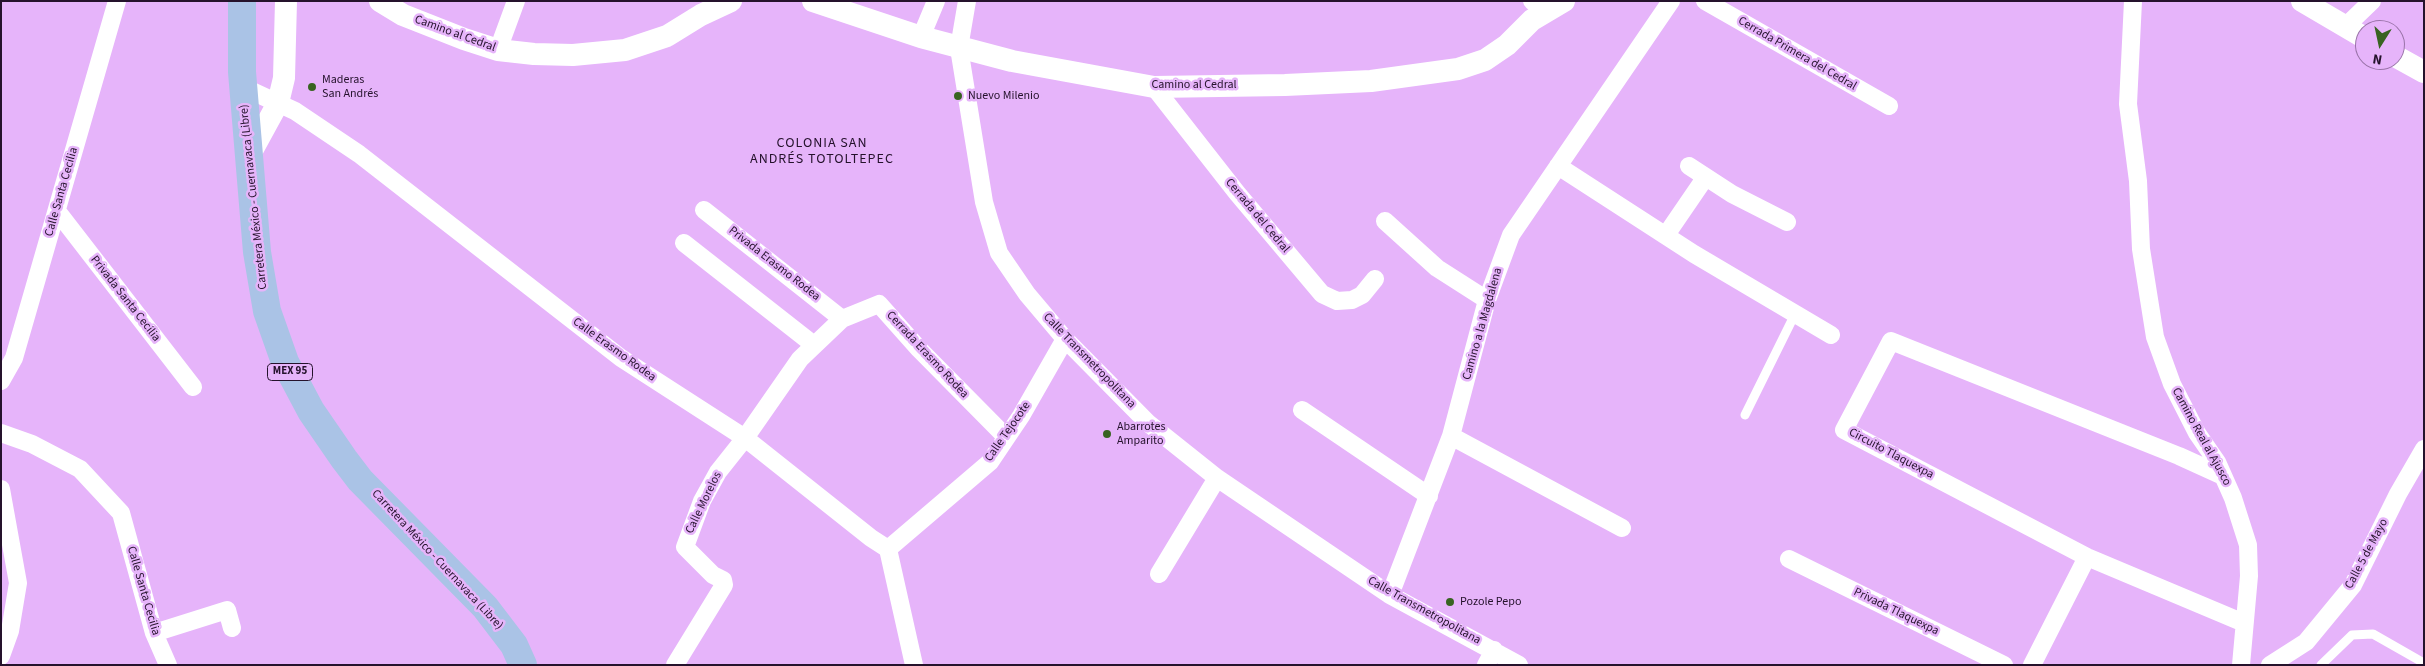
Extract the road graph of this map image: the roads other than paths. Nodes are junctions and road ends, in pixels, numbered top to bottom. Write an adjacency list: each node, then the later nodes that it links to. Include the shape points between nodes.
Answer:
1 (117, 1): 32 (street, Calle Santa Cecilia)
2 (242, 1): 24 (main road, Carretera México - Cuernavaca (Libre) / MEX 95)
3 (286, 1): 25 (street, via 284,78)
4 (380, 1): 20 (street, Camino al Cedral, via 403,15)
5 (516, 1): 20 (street)
6 (731, 1): 20 (street, Camino al Cedral, via 667,36 625,50 573,55)
7 (813, 1): 18 (street, Camino al Cedral)
8 (936, 1): 18 (street)
9 (967, 1): 19 (street, Calle Transmetropolitana)
10 (1671, 1): 28 (street, Camino a la Magdalena)
11 (1705, 1): 26 (street, Cerrada Primera del Cedral)
12 (2133, 1): 53 (street, Camino Real al Ajusco, via 2128,104 2138,181 2141,249 2155,336 2172,384)
13 (2302, 1): 16 (street)
14 (2372, 1): 16 (street)
15 (1547, 5): 23 (street, Camino al Cedral, via 1506,45 1485,60 1458,69 1371,82)
16 (2345, 27): 17 (street)
17 (2355, 32)
18 (921, 37): 19 (street, Camino al Cedral)
19 (960, 48): 23 (street, Camino al Cedral, via 1012,61); 42 (street, Calle Transmetropolitana, via 984,202 1000,253 1026,294)
20 (498, 50)
21 (2405, 62): 22 (street)
22 (2424, 72)
23 (1154, 86): 37 (street, Cerrada del Cedral, via 1237,193 1322,294 1337,300 1352,300 1362,295)
24 (243, 87): 25 (street, Calle Erasmo Rodea); 27 (main road, Carretera México - Cuernavaca (Libre) / MEX 95)
25 (278, 103): 27 (street); 51 (street, Calle Erasmo Rodea, via 359,154 621,358)
26 (1889, 106)
27 (248, 158): 70 (main road, Carretera México - Cuernavaca (Libre) / MEX 95, via 266,311 298,389 326,435 360,480 484,607 509,639)
28 (1558, 166): 35 (street); 38 (street, Camino a la Magdalena, via 1510,235)
29 (1689, 166): 30 (street)
30 (1705, 178): 34 (street); 35 (street)
31 (704, 210): 40 (street, Privada Erasmo Rodea)
32 (57, 211): 44 (street, Calle Santa Cecilia, via 14,358); 45 (street, Privada Santa Cecilia)
33 (1385, 221): 38 (street, via 1438,268)
34 (1788, 222)
35 (1666, 235): 39 (street)
36 (684, 243): 43 (street)
37 (1375, 279)
38 (1487, 300): 49 (street, Camino a la Magdalena)
39 (1795, 314): 41 (street); 47 (lane)
40 (842, 319): 43 (street, Cerrada Erasmo Rodea); 50 (street, Cerrada Erasmo Rodea, via 879,304)
41 (1831, 335)
42 (1065, 339): 50 (street, Calle Tejocote); 54 (street, Calle Transmetropolitana, via 1148,423)
43 (814, 345): 51 (street, Cerrada Erasmo Rodea, via 800,359)
44 (1, 380)
45 (193, 387)
46 (1302, 410): 56 (street)
47 (1745, 415)
48 (1, 433): 65 (street, Calle Santa Cecilia, via 32,444 80,469 121,513)
49 (1451, 436): 56 (street, Camino a la Magdalena); 57 (street)
50 (1006, 437): 58 (street, Calle Tejocote, via 990,462)
51 (745, 438): 58 (street, Calle Erasmo Rodea); 71 (street, Calle Morelos, via 718,472 686,541 686,550 723,580 724,585)
52 (2424, 449): 77 (street, Calle 5 de Mayo, via 2353,585 2306,642)
53 (2223, 476): 59 (street, Circuito Tlaquexpa, via 1891,341 1844,430); 63 (street, Camino Real al Ajusco, via 2234,498 2248,545 2249,576)
54 (1217, 478): 61 (street); 62 (street, Calle Transmetropolitana)
55 (1, 489): 66 (street, via 18,583 10,631)
56 (1429, 496): 62 (street, Camino a la Magdalena)
57 (1622, 528)
58 (888, 549): 72 (street)
59 (2087, 557): 63 (street, Circuito Tlaquexpa); 75 (street)
60 (1789, 559): 74 (street, Privada Tlaquexpa)
61 (1159, 574)
62 (1390, 595): 67 (street, Calle Transmetropolitana)
63 (2244, 623): 76 (street, Camino Real al Ajusco)
64 (232, 628): 65 (street, via 227,610)
65 (154, 633): 69 (street, Calle Santa Cecilia)
66 (1, 656)
67 (1490, 657): 73 (street, Calle Transmetropolitana)
68 (2424, 663): 78 (lane, via 2373,634 2352,635)
69 (168, 665)
70 (523, 665)
71 (675, 665)
72 (914, 665)
73 (1519, 665)
74 (2004, 665)
75 (2032, 665)
76 (2241, 665)
77 (2270, 665)
78 (2320, 665)

